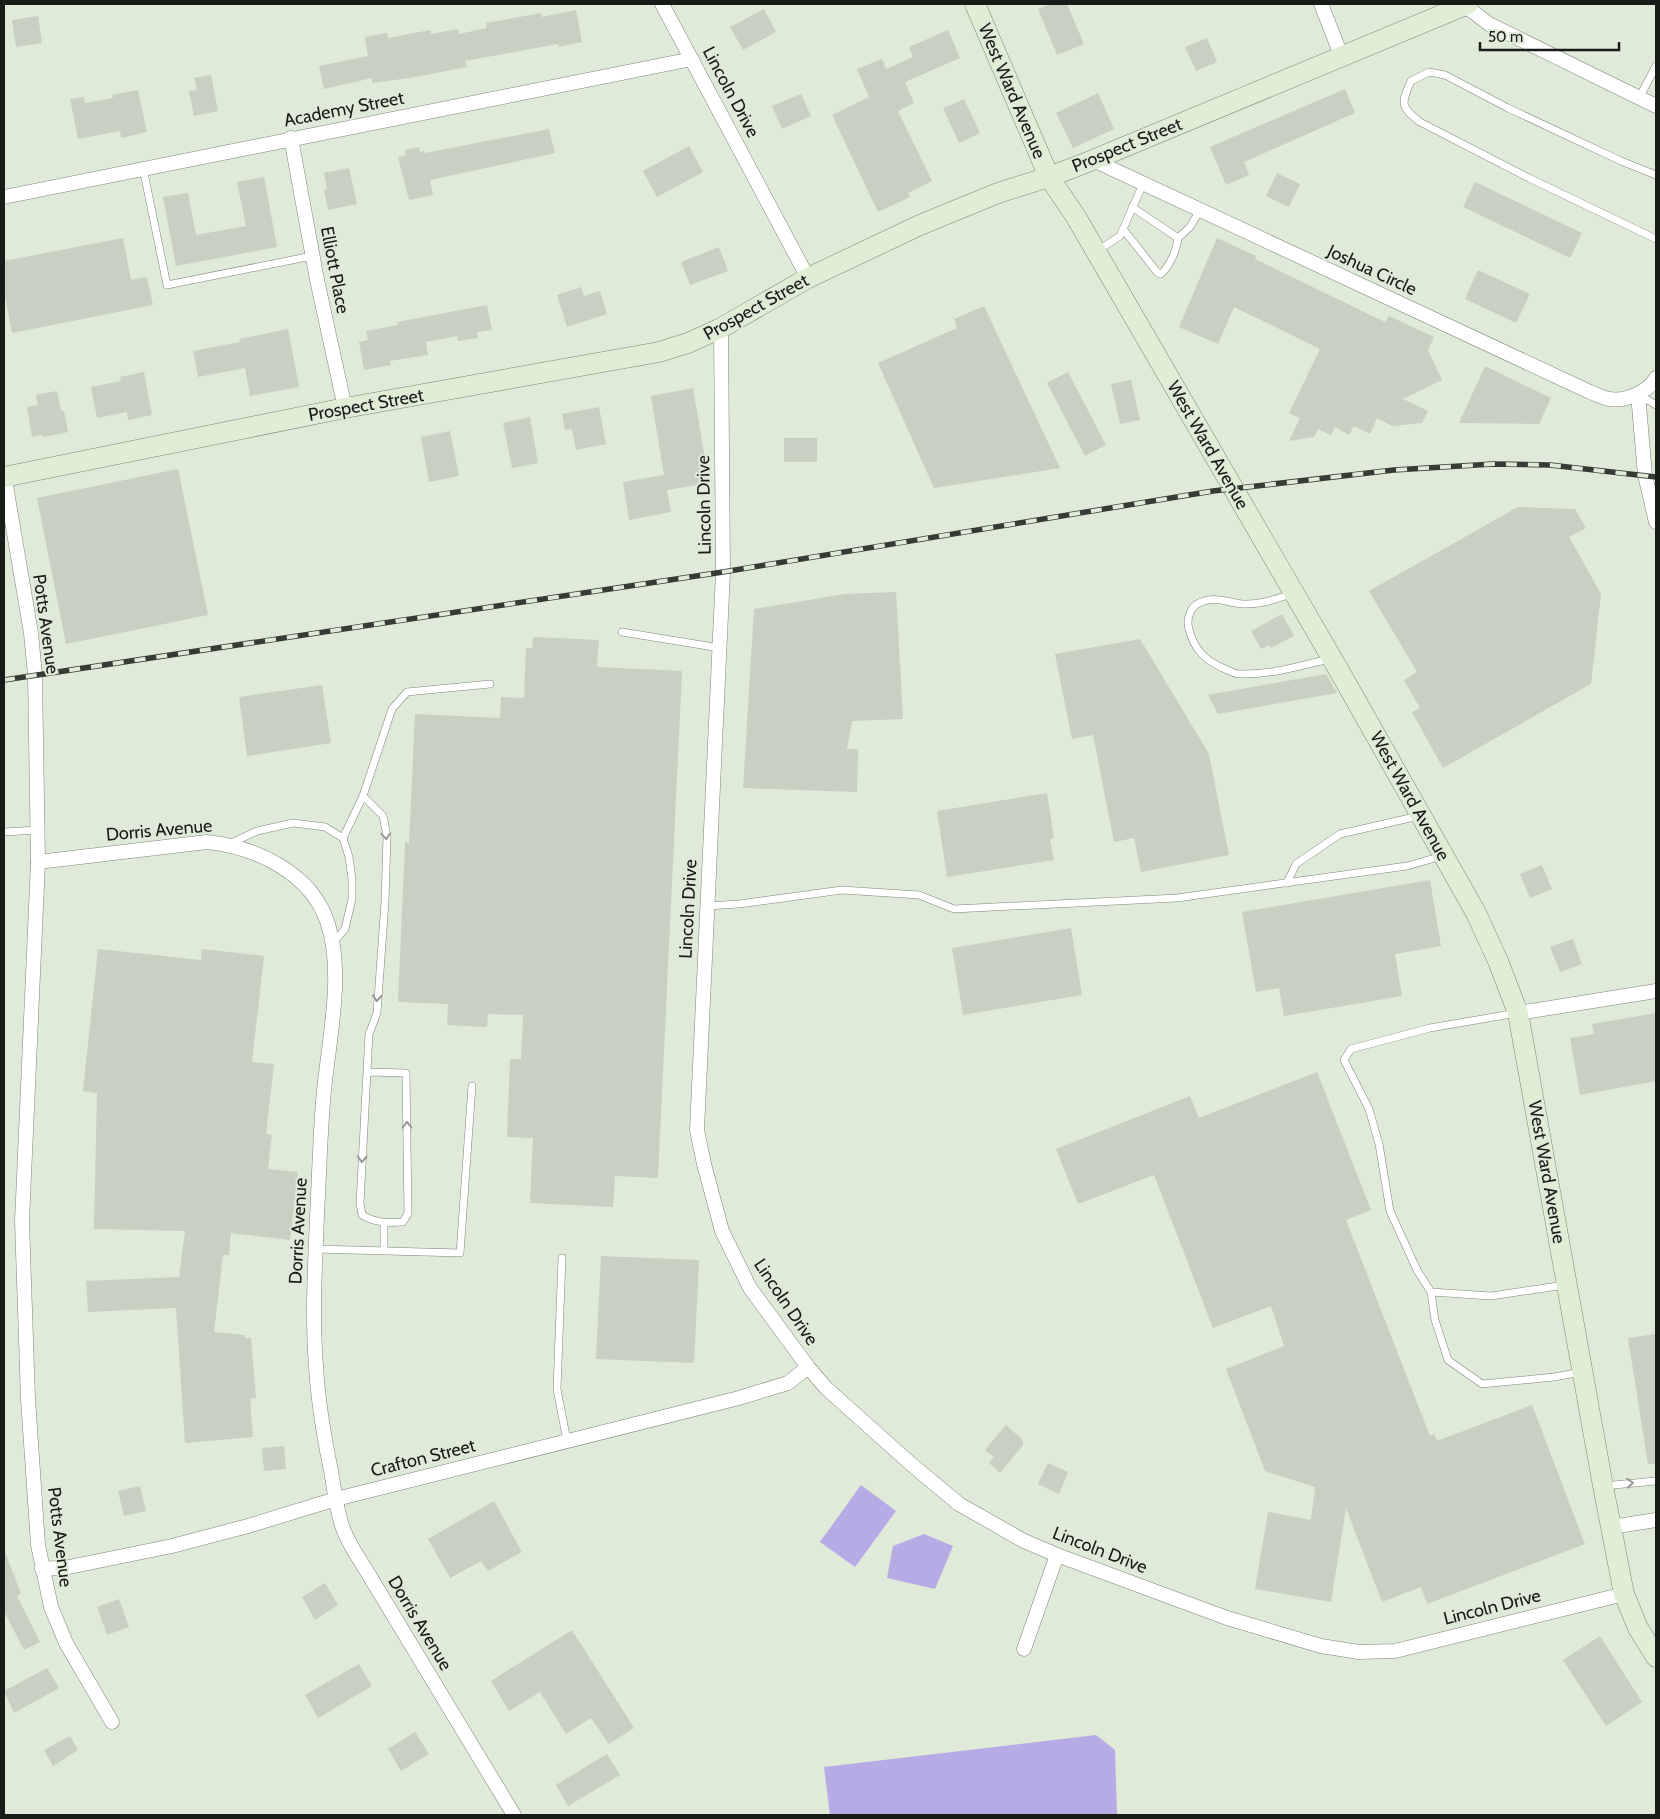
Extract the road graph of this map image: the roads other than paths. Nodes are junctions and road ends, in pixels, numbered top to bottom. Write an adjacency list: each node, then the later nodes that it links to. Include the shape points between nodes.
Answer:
1 (662, 4): 6 (street, Lincoln Drive)
2 (975, 4): 14 (street, West Ward Avenue)
3 (1320, 4): 5 (street)
4 (1466, 5): 5 (street, Prospect Street); 8 (street, via 1489,24)
5 (1341, 55): 11 (street, Prospect Street)
6 (692, 59): 10 (street, Academy Street); 24 (street, Lincoln Drive)
7 (1656, 66): 8 (lane)
8 (1639, 98): 9 (street)
9 (1656, 106)
10 (291, 138): 12 (street, Academy Street); 23 (street, Elliott Place)
11 (1093, 160): 14 (street, Prospect Street); 15 (street, Joshua Circle)
12 (143, 168): 16 (street, Academy Street); 23 (lane, via 167,285)
13 (1656, 175): 21 (lane, via 1508,108 1445,75 1429,72 1411,81 1403,98 1407,112 1420,122)
14 (1049, 177): 22 (street, West Ward Avenue); 24 (street, Prospect Street, via 998,193 920,225)
15 (1143, 184): 17 (lane); 18 (street, Joshua Circle)
16 (4, 197)
17 (1132, 207): 19 (lane); 20 (lane)
18 (1200, 210): 20 (lane, via 1190,227); 27 (street, Joshua Circle, via 1590,392 1610,399)
19 (1123, 229): 20 (lane, via 1162,274); 22 (lane, via 1120,236)
20 (1178, 238)
21 (1656, 239)
22 (1096, 251): 32 (street, West Ward Avenue)
23 (312, 256): 29 (street, Elliott Place)
24 (808, 278): 25 (street, Prospect Street)
25 (720, 328): 29 (street, Prospect Street, via 659,352); 34 (street, Lincoln Drive, via 723,572)
26 (1656, 378): 27 (street)
27 (1638, 394): 28 (lane); 31 (street, via 1645,475)
28 (1656, 404)
29 (345, 408): 30 (street, Prospect Street)
30 (4, 476): 39 (street, Potts Avenue, via 31,633 35,675)
31 (1656, 522)
32 (1294, 593): 35 (street, West Ward Avenue); 35 (lane, via 1264,603 1242,604 1227,599 1198,603 1190,612 1187,625 1192,642 1210,662 1237,674 1282,670)
33 (622, 632): 34 (lane)
34 (720, 648): 46 (street, Lincoln Drive)
35 (1332, 658): 38 (street, West Ward Avenue)
36 (490, 684): 37 (lane, via 407,692 392,709)
37 (363, 796): 41 (lane); 50 (lane, one-way to 50, via 383,816 387,836 376,1013 369,1034)
38 (1421, 816): 43 (street, West Ward Avenue); 45 (lane, via 1340,834 1296,864)
39 (38, 830): 40 (lane); 44 (street, Potts Avenue)
40 (4, 832)
41 (343, 838): 42 (lane, via 325,826 293,823 257,831); 47 (lane, via 351,872 352,899 345,929)
42 (229, 844): 44 (street, Dorris Avenue, via 207,842); 47 (street, Dorris Avenue, via 258,854 300,881 328,922)
43 (1444, 856): 45 (lane, via 1408,866); 49 (street, West Ward Avenue, via 1476,913)
44 (38, 862): 67 (street, Potts Avenue, via 22,1221 28,1399)
45 (1287, 883): 46 (lane, via 1177,898 954,909 919,894 842,890)
46 (707, 906): 58 (street, Lincoln Drive, via 697,1130 704,1164 722,1231 750,1288)
47 (333, 943): 53 (street, Dorris Avenue, via 336,979 323,1102)
48 (1656, 991): 49 (street)
49 (1518, 1013): 56 (street, West Ward Avenue); 57 (lane, via 1430,1028 1351,1049 1344,1060 1369,1109 1379,1144 1390,1211 1417,1270)
50 (367, 1072): 52 (lane, one-way to 52, via 360,1203 362,1215); 52 (lane, one-way to 50, via 403,1222 408,1213 406,1073)
51 (472, 1086): 54 (lane, via 460,1253)
52 (384, 1223): 54 (lane)
53 (316, 1249): 54 (lane); 63 (street, Dorris Avenue, via 316,1366 324,1438)
54 (384, 1250)
55 (562, 1258): 60 (lane, via 556,1390)
56 (1567, 1285): 57 (lane, via 1491,1296); 59 (street, West Ward Avenue)
57 (1431, 1292): 59 (lane, via 1435,1320 1448,1360 1482,1384)
58 (808, 1368): 60 (street, Crafton Street, via 788,1383); 66 (street, Lincoln Drive, via 826,1388 959,1504 1024,1541)
59 (1583, 1372): 62 (street, West Ward Avenue)
60 (567, 1441): 63 (street, Crafton Street)
61 (1656, 1481): 62 (lane, one-way to 61)
62 (1603, 1486): 65 (street, West Ward Avenue)
63 (336, 1499): 67 (street, Crafton Street, via 172,1546 69,1567); 72 (street, Dorris Avenue, via 343,1530)
64 (1656, 1520): 65 (street)
65 (1611, 1527): 68 (street, West Ward Avenue)
66 (1057, 1555): 68 (street, Lincoln Drive, via 1227,1618 1321,1646 1359,1652 1394,1650); 69 (street)
67 (42, 1569): 71 (street, Potts Avenue, via 50,1607 66,1643)
68 (1624, 1594): 70 (street, West Ward Avenue, via 1638,1628)
69 (1024, 1649)
70 (1656, 1657)
71 (112, 1722)
72 (514, 1815)

